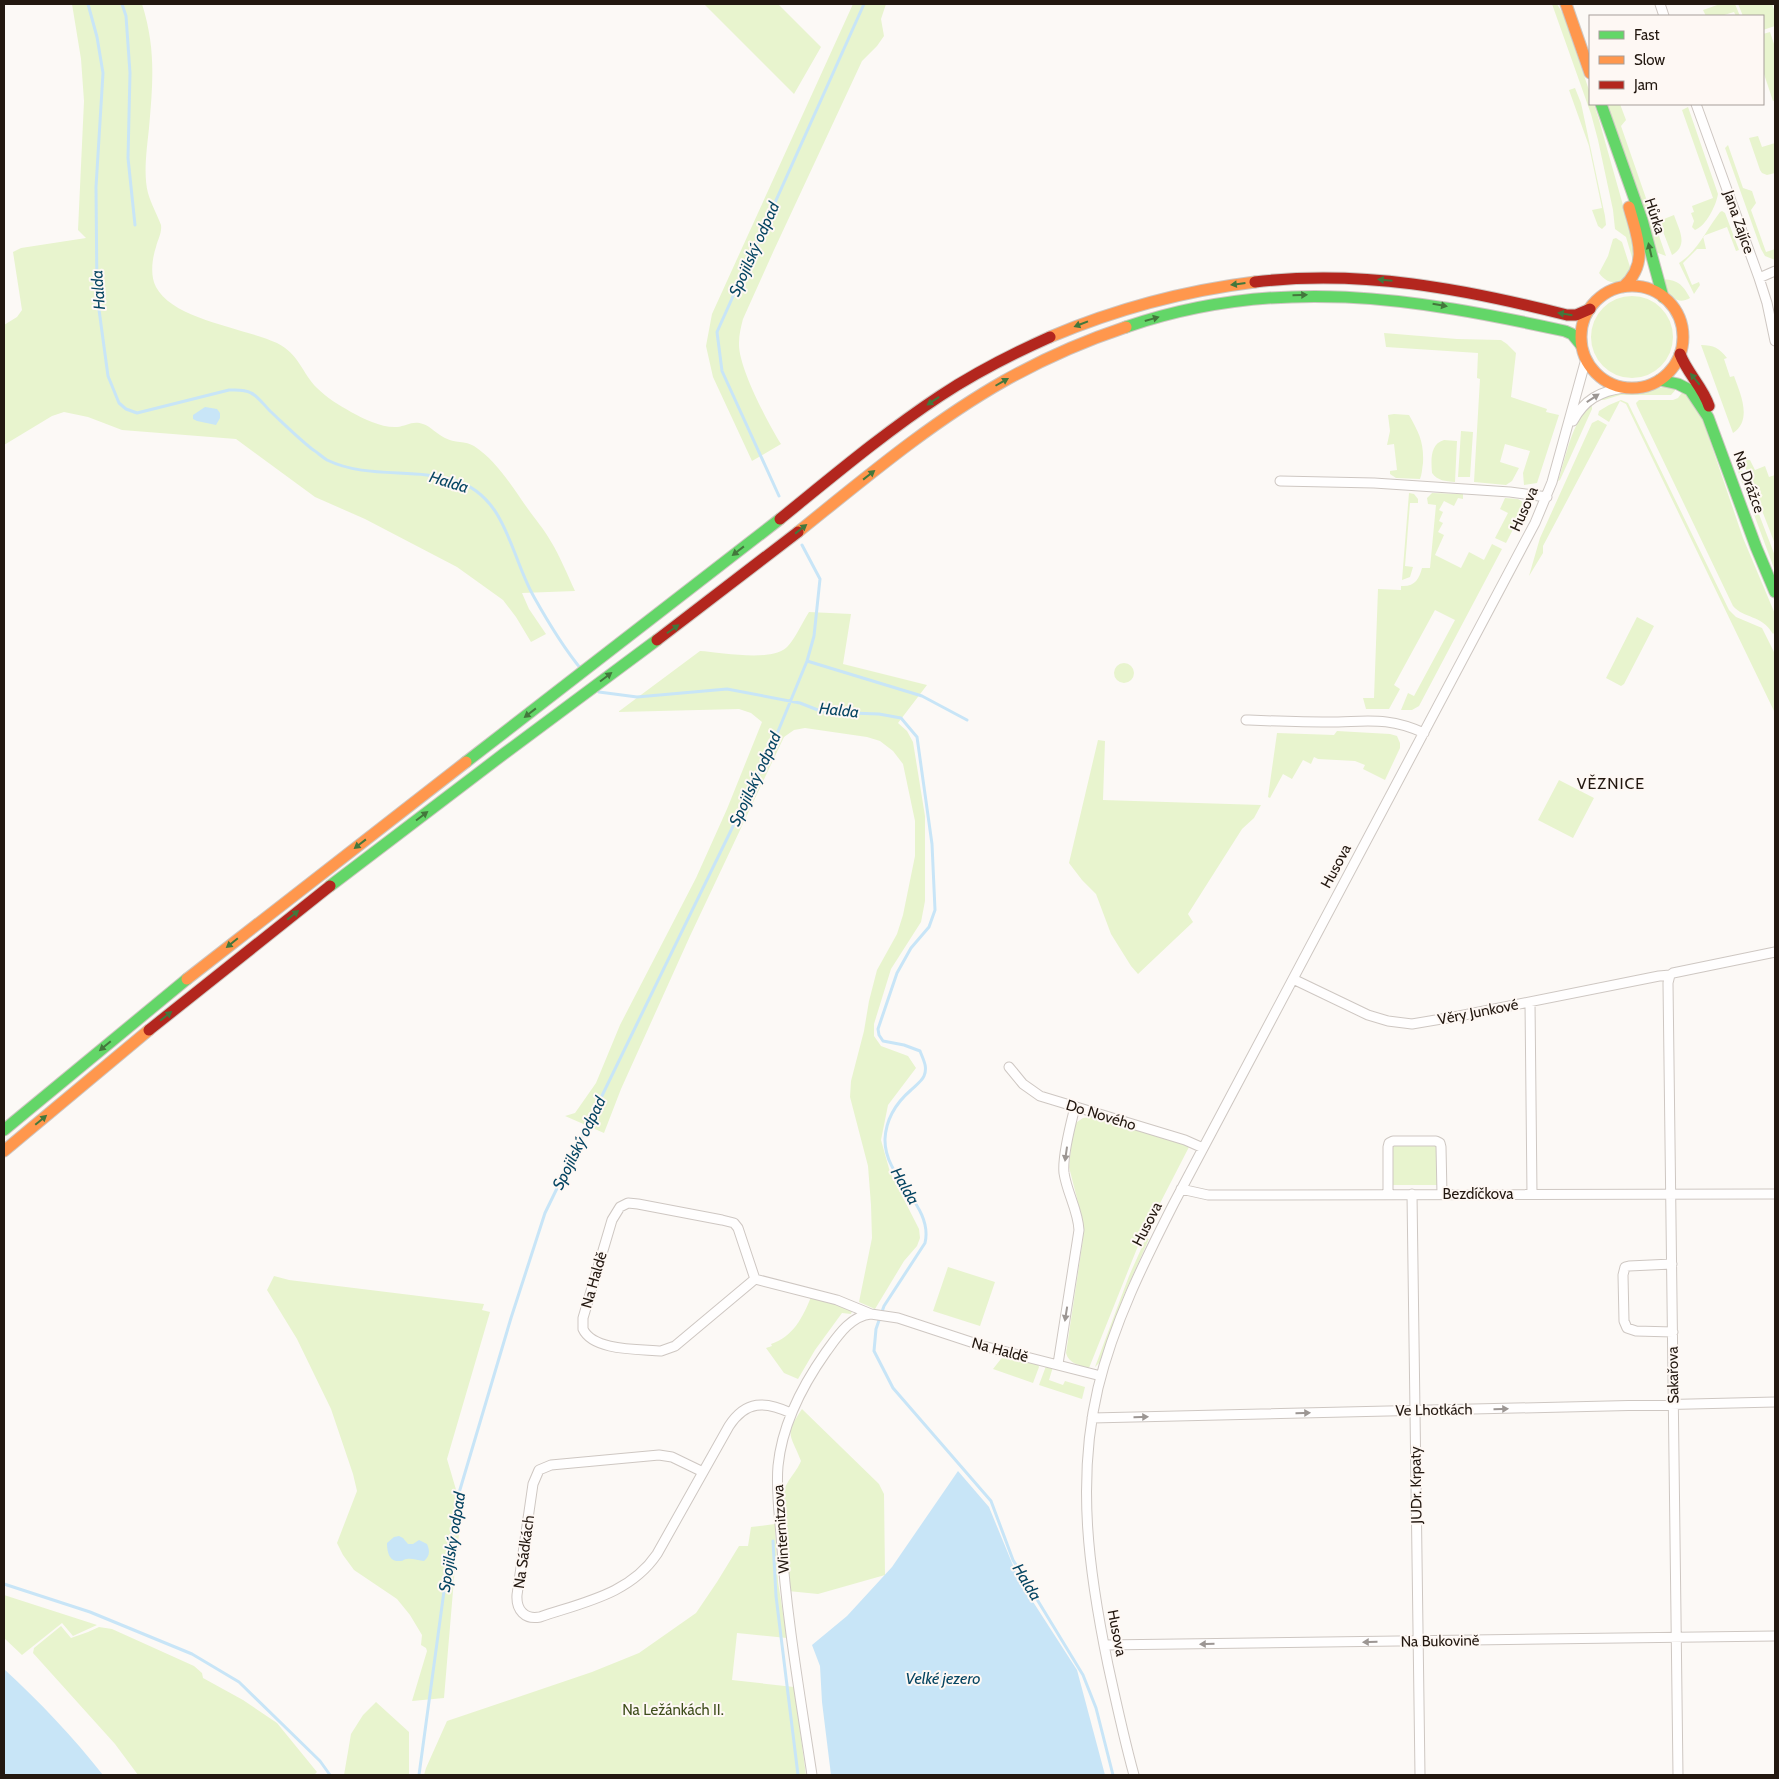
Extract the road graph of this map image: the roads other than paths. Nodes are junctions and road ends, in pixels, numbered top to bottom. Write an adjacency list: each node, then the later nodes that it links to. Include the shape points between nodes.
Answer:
1 (1566, 4): 2 (main road)
2 (1589, 69)
3 (1601, 105): 5 (main road, Hůrka)
4 (1696, 105): 7 (street, Jana Zajíce)
5 (1614, 145): 8 (main road, Hůrka, via 1640,259 1638,271); 9 (main road, Hůrka, one-way to 5, via 1642,220)
6 (1775, 271): 7 (street)
7 (1759, 278): 11 (street, Jana Zajíce)
8 (1623, 287): 9 (main road, via 1647,289); 10 (main road, via 1606,294)
9 (1663, 297): 13 (main road, via 1681,322 1683,339)
10 (1590, 309): 12 (main road, via 1583,323); 30 (main road, one-way to 30, via 1567,315 1419,283 1353,278 1257,282 1170,297 1113,313 1031,345 930,402 267,915)
11 (1775, 342)
12 (1582, 345): 14 (main road); 32 (main road, one-way to 12, via 151,1028 284,922 686,619 906,446 962,406 1040,361 1125,327 1180,311 1289,295 1402,299 1565,331)
13 (1680, 354): 15 (main road, via 1672,369); 17 (main road, Na Drážce, one-way to 13, via 1704,392)
14 (1586, 359): 16 (main road, via 1601,378); 18 (street, Husova)
15 (1660, 380): 16 (main road, Husova, via 1643,387); 17 (main road, Na Drážce, via 1678,383 1692,391)
16 (1624, 388): 18 (street, Husova, one-way to 16, via 1573,420 1584,404 1600,393)
17 (1717, 438): 21 (main road, Na Drážce)
18 (1560, 454): 20 (street, Husova)
19 (1280, 481): 20 (street, via 1374,483)
20 (1547, 497): 23 (street, Husova)
21 (1775, 592)
22 (1246, 720): 23 (street, via 1390,722 1409,726)
23 (1424, 734): 26 (street, Husova)
24 (1775, 952): 25 (street, Věry Junkové)
25 (1670, 975): 27 (street, Věry Junkové); 38 (street, Sakařova)
26 (1292, 979): 27 (street, Věry Junkové, via 1368,1015 1402,1023 1423,1023); 31 (street, Husova)
27 (1530, 1002): 37 (street)
28 (1009, 1068): 29 (street, Do Nového, via 1034,1093)
29 (1075, 1107): 31 (street, Do Nového); 44 (street, one-way to 44, via 1064,1168 1079,1230)
30 (4, 1130)
31 (1203, 1148): 33 (street, Husova)
32 (4, 1152)
33 (1182, 1189): 34 (street, Bezdíčkova, via 1208,1194); 45 (street, Husova, via 1134,1284)
34 (1388, 1194): 35 (street, Bezdíčkova); 36 (street, via 1388,1147 1393,1141 1440,1143)
35 (1412, 1194): 36 (street, Bezdíčkova); 48 (street, JUDr. Krpaty)
36 (1442, 1194): 37 (street, Bezdíčkova)
37 (1532, 1194): 38 (street, Bezdíčkova)
38 (1671, 1194): 39 (street, Bezdíčkova); 40 (street, Sakařova)
39 (1775, 1194)
40 (1672, 1264): 43 (street, Sakařova); 43 (street, via 1629,1266 1625,1267 1623,1275 1627,1328)
41 (755, 1279): 41 (street, Na Haldě, via 740,1231 734,1223 628,1203 620,1207 612,1220 583,1329 602,1345 668,1350); 42 (street, Na Haldě, via 836,1300)
42 (870, 1314): 44 (street, Na Haldě, via 892,1317 983,1346); 49 (street, Winternitzova, via 858,1317 838,1336)
43 (1673, 1332): 47 (street, Sakařova)
44 (1058, 1364): 45 (street, Na Haldě)
45 (1101, 1376): 50 (street, Husova)
46 (1775, 1402): 47 (street, Ve Lhotkách)
47 (1674, 1405): 48 (street, Ve Lhotkách, one-way to 47); 53 (street, Sakařova)
48 (1415, 1411): 50 (street, Ve Lhotkách, one-way to 48); 54 (street, JUDr. Krpaty)
49 (791, 1413): 51 (street, Na Sádkách, via 762,1404 743,1409); 56 (street, Winternitzova, via 780,1452 778,1485 785,1588)
50 (1092, 1418): 55 (street, Husova, via 1086,1486 1087,1528)
51 (703, 1472): 51 (street, Na Sádkách, via 657,1554 633,1581 540,1617 531,1617 520,1611 517,1596 533,1484 539,1470 659,1455 672,1457)
52 (1775, 1636): 53 (street, Na Bukovině)
53 (1677, 1638): 54 (street, Na Bukovině); 59 (street, Sakařova)
54 (1419, 1641): 55 (street, Na Bukovině, one-way to 55); 58 (street, JUDr. Krpaty)
55 (1104, 1645): 57 (street, Husova)
56 (812, 1775)
57 (1134, 1775)
58 (1420, 1775)
59 (1678, 1775)

